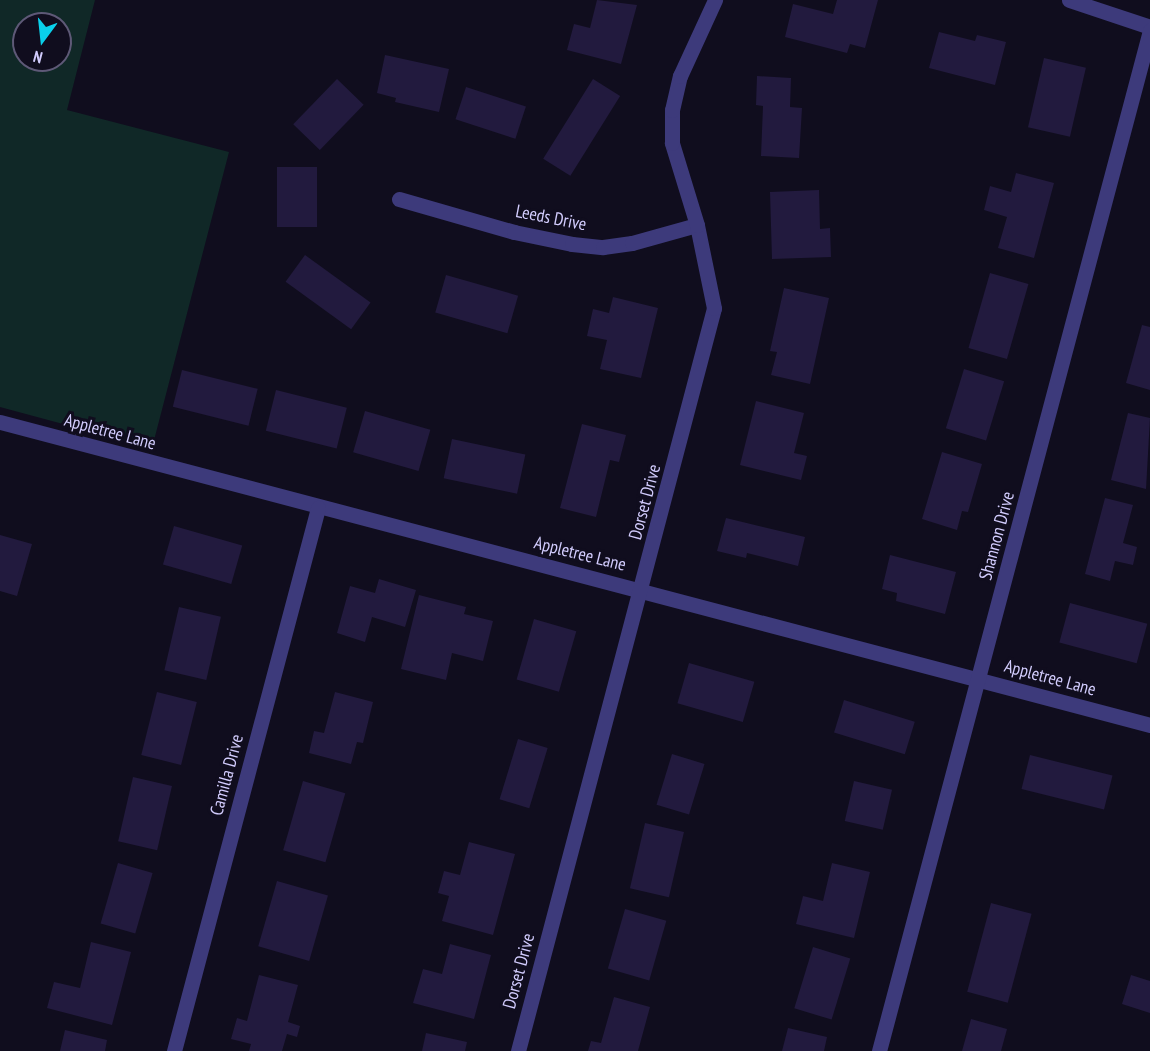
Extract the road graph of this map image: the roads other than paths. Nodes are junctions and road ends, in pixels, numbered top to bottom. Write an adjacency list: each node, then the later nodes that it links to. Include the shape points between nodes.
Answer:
1 (715, 0): 5 (street, Dorset Drive, via 680,76 672,111 672,143)
2 (1069, 0): 3 (street)
3 (1150, 29): 9 (street, Shannon Drive)
4 (399, 199): 5 (street, Leeds Drive, via 513,232 603,247)
5 (697, 225): 8 (street, Dorset Drive, via 714,308)
6 (0, 422): 7 (street, Appletree Lane)
7 (318, 508): 8 (street, Appletree Lane); 11 (street, Camilla Drive)
8 (641, 590): 9 (street, Appletree Lane); 12 (street, Dorset Drive)
9 (980, 680): 10 (street, Appletree Lane); 13 (street, Shannon Drive)
10 (1150, 725)
11 (174, 1051)
12 (518, 1051)
13 (879, 1051)

